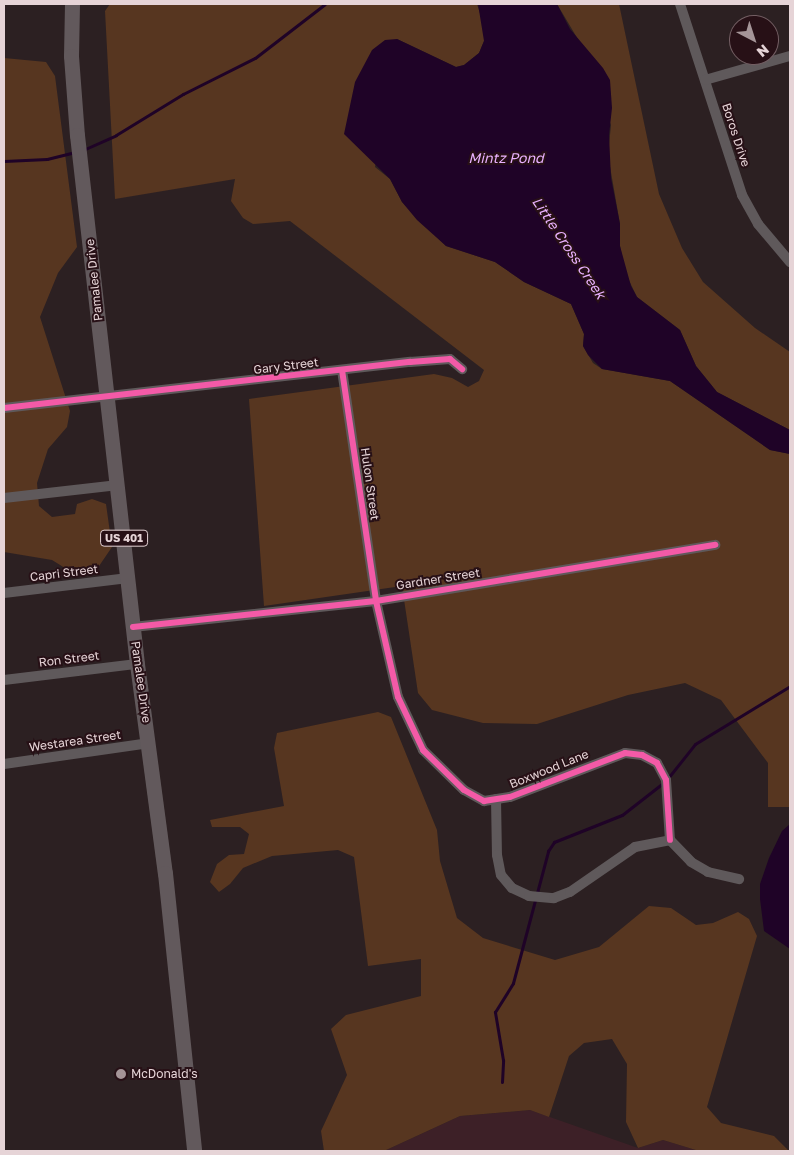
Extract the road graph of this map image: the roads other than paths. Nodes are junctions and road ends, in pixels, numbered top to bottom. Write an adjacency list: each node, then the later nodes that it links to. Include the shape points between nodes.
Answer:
1 (72, 4): 8 (main road, Pamalee Drive / US 401, via 77,126)
2 (680, 4): 4 (street, Boros Drive)
3 (790, 56): 4 (street)
4 (705, 80): 5 (street, Boros Drive, via 742,196 758,224)
5 (790, 262)
6 (462, 369): 7 (street, Gary Street, via 450,359)
7 (342, 370): 8 (street, Gary Street); 15 (street, Hulon Street)
8 (109, 398): 9 (street, Gary Street); 10 (main road, Pamalee Drive / US 401)
9 (4, 408)
10 (118, 485): 11 (street); 13 (main road, Pamalee Drive / US 401)
11 (4, 498)
12 (714, 545): 15 (street, Gardner Street)
13 (128, 578): 14 (street, Capri Street); 16 (main road, Pamalee Drive / US 401)
14 (4, 593)
15 (376, 601): 16 (street, Gardner Street); 21 (street, Boxwood Lane, via 398,698 423,750 464,790 484,800)
16 (133, 627): 17 (main road, Pamalee Drive / US 401)
17 (137, 664): 18 (street, Ron Street); 19 (main road, Pamalee Drive / US 401)
18 (4, 680)
19 (149, 743): 20 (street, Westarea Street); 24 (main road, Pamalee Drive / US 401)
20 (4, 764)
21 (496, 799): 22 (street, Boxwood Lane, via 510,797 616,756 642,755 657,763 666,780); 22 (street, via 497,855 502,875 512,888 529,896 554,898 570,892 635,847)
22 (670, 840): 23 (street, via 692,862 708,872)
23 (739, 879)
24 (194, 1151)

